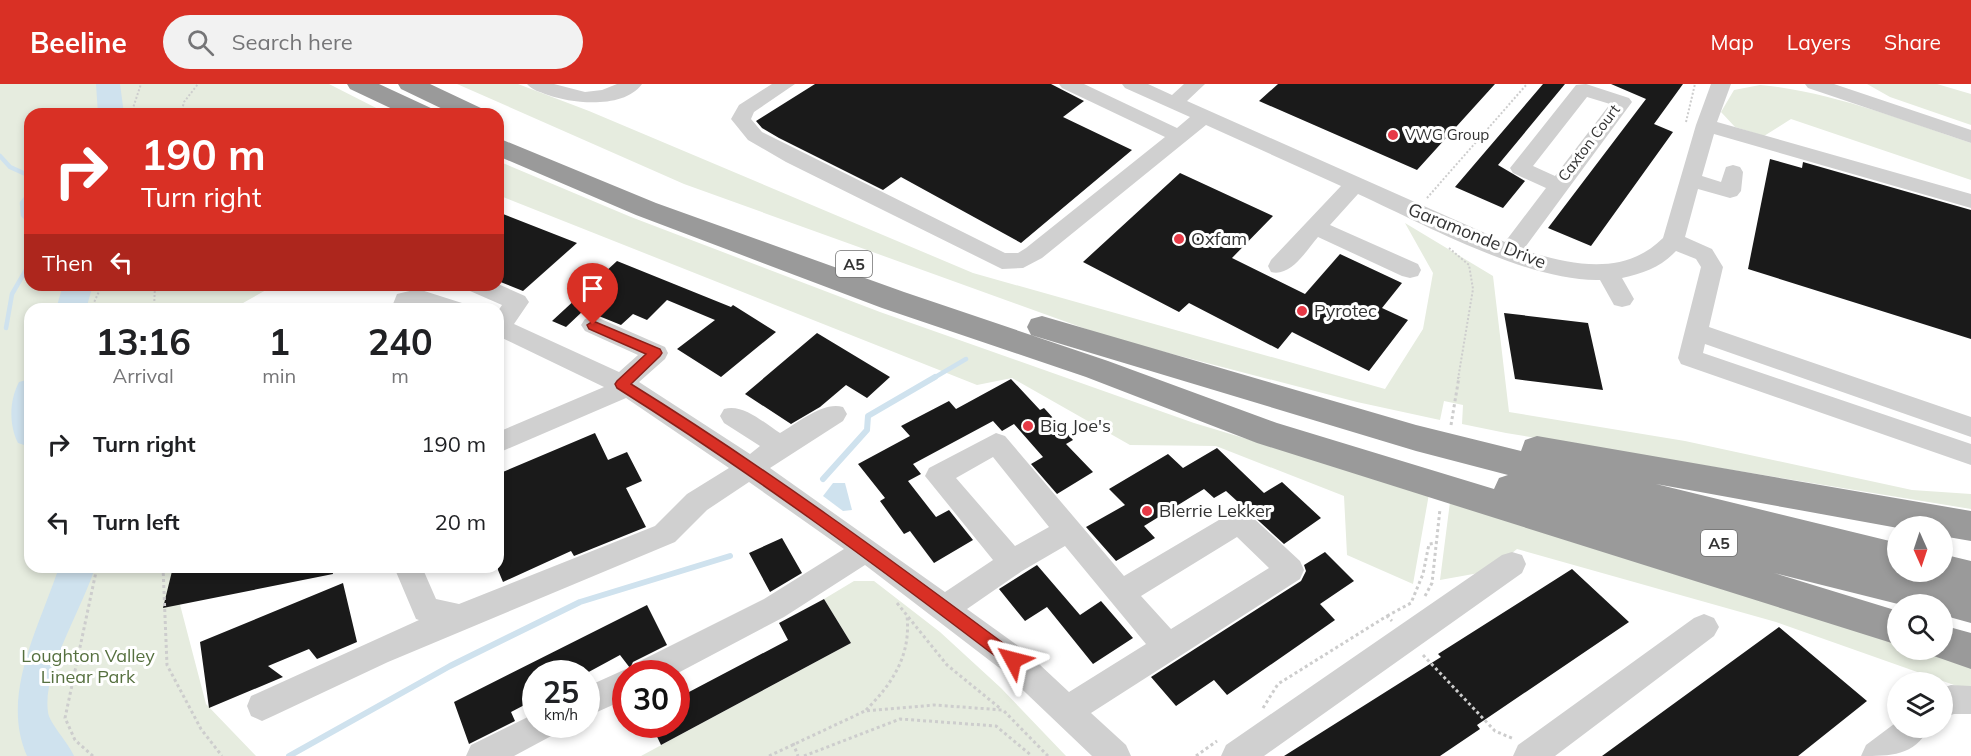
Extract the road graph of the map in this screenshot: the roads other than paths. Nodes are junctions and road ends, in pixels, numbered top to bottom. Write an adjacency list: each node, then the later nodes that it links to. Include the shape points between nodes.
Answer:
1 (359, 84): 13 (highway)
2 (410, 84): 14 (highway)
3 (537, 84): 4 (street, via 587,100 616,93)
4 (632, 84)
5 (785, 84): 18 (street, via 746,109 741,119 755,136 1002,261 1023,260 1034,253)
6 (1069, 84): 18 (street)
7 (1132, 84): 12 (street, Garamonde Drive)
8 (1195, 84): 12 (street)
9 (1725, 84): 16 (street)
10 (1806, 84): 11 (street)
11 (1826, 86): 19 (street)
12 (1174, 102): 15 (street, Garamonde Drive)
13 (411, 108)
14 (461, 108)
15 (1204, 116): 18 (street); 23 (street, Garamonde Drive, via 1271,155)
16 (1706, 125): 22 (street); 25 (street)
17 (504, 126): 41 (highway, A5, via 671,195 892,278)
18 (1178, 136)
19 (1971, 137)
20 (504, 149): 40 (highway, A5, via 646,209 893,300)
21 (1733, 172): 22 (street, via 1730,191)
22 (1691, 180): 27 (street)
23 (1355, 184): 26 (street); 28 (street, Garamonde Drive)
24 (1557, 185): 24 (street, Caxton Court, via 1586,148 1622,102 1583,89 1520,168); 28 (street, Caxton Court)
25 (1971, 201)
26 (1315, 227): 29 (street); 30 (street)
27 (1673, 241): 31 (street, Garamonde Drive, via 1665,253 1645,265); 39 (street, via 1704,254 1712,267)
28 (1509, 253): 31 (street, Garamonde Drive, via 1544,266)
29 (1279, 266)
30 (1410, 270)
31 (1607, 272): 33 (street)
32 (492, 291): 36 (street, via 517,302)
33 (1622, 300)
34 (404, 303): 35 (street, via 418,297)
35 (436, 303)
36 (504, 320)
37 (593, 325): 42 (street, via 656,353)
38 (504, 329): 42 (street)
39 (1697, 332): 45 (street); 48 (street, via 1690,358)
40 (1097, 369): 60 (highway, A5, via 1413,462); 63 (highway, via 1269,434)
41 (1218, 381): 50 (highway, via 1518,445); 53 (highway, A5, via 1449,447)
42 (624, 386): 46 (street); 49 (street)
43 (834, 414): 47 (street)
44 (733, 416): 47 (street)
45 (1971, 427)
46 (504, 439)
47 (780, 446): 49 (street)
48 (1971, 455)
49 (750, 468): 52 (street); 62 (street, via 697,502 664,534)
50 (1971, 526)
51 (1068, 530): 54 (street); 54 (street, via 996,443 938,476); 59 (street)
52 (866, 550): 61 (street); 68 (street, via 774,608)
53 (1887, 556)
54 (1012, 562): 61 (street)
55 (1512, 564): 78 (street, via 1394,626)
56 (411, 573): 62 (street, via 426,610)
57 (1953, 573): 58 (highway)
58 (1971, 577)
59 (1121, 593): 66 (street); 66 (street, via 1239,522 1290,570)
60 (1971, 606)
61 (945, 608): 72 (street, via 1013,660)
62 (460, 617): 71 (street)
63 (1887, 625)
64 (1704, 627): 75 (street)
65 (1953, 645): 67 (highway)
66 (1168, 648): 72 (street)
67 (1971, 651)
68 (672, 660)
69 (1953, 699): 70 (street)
70 (1971, 700)
71 (262, 706)
72 (1068, 710): 77 (street)
73 (522, 735): 76 (street)
74 (1900, 738): 79 (street)
75 (1534, 752)
76 (482, 756)
77 (1115, 756)
78 (1237, 756)
79 (1877, 756)

